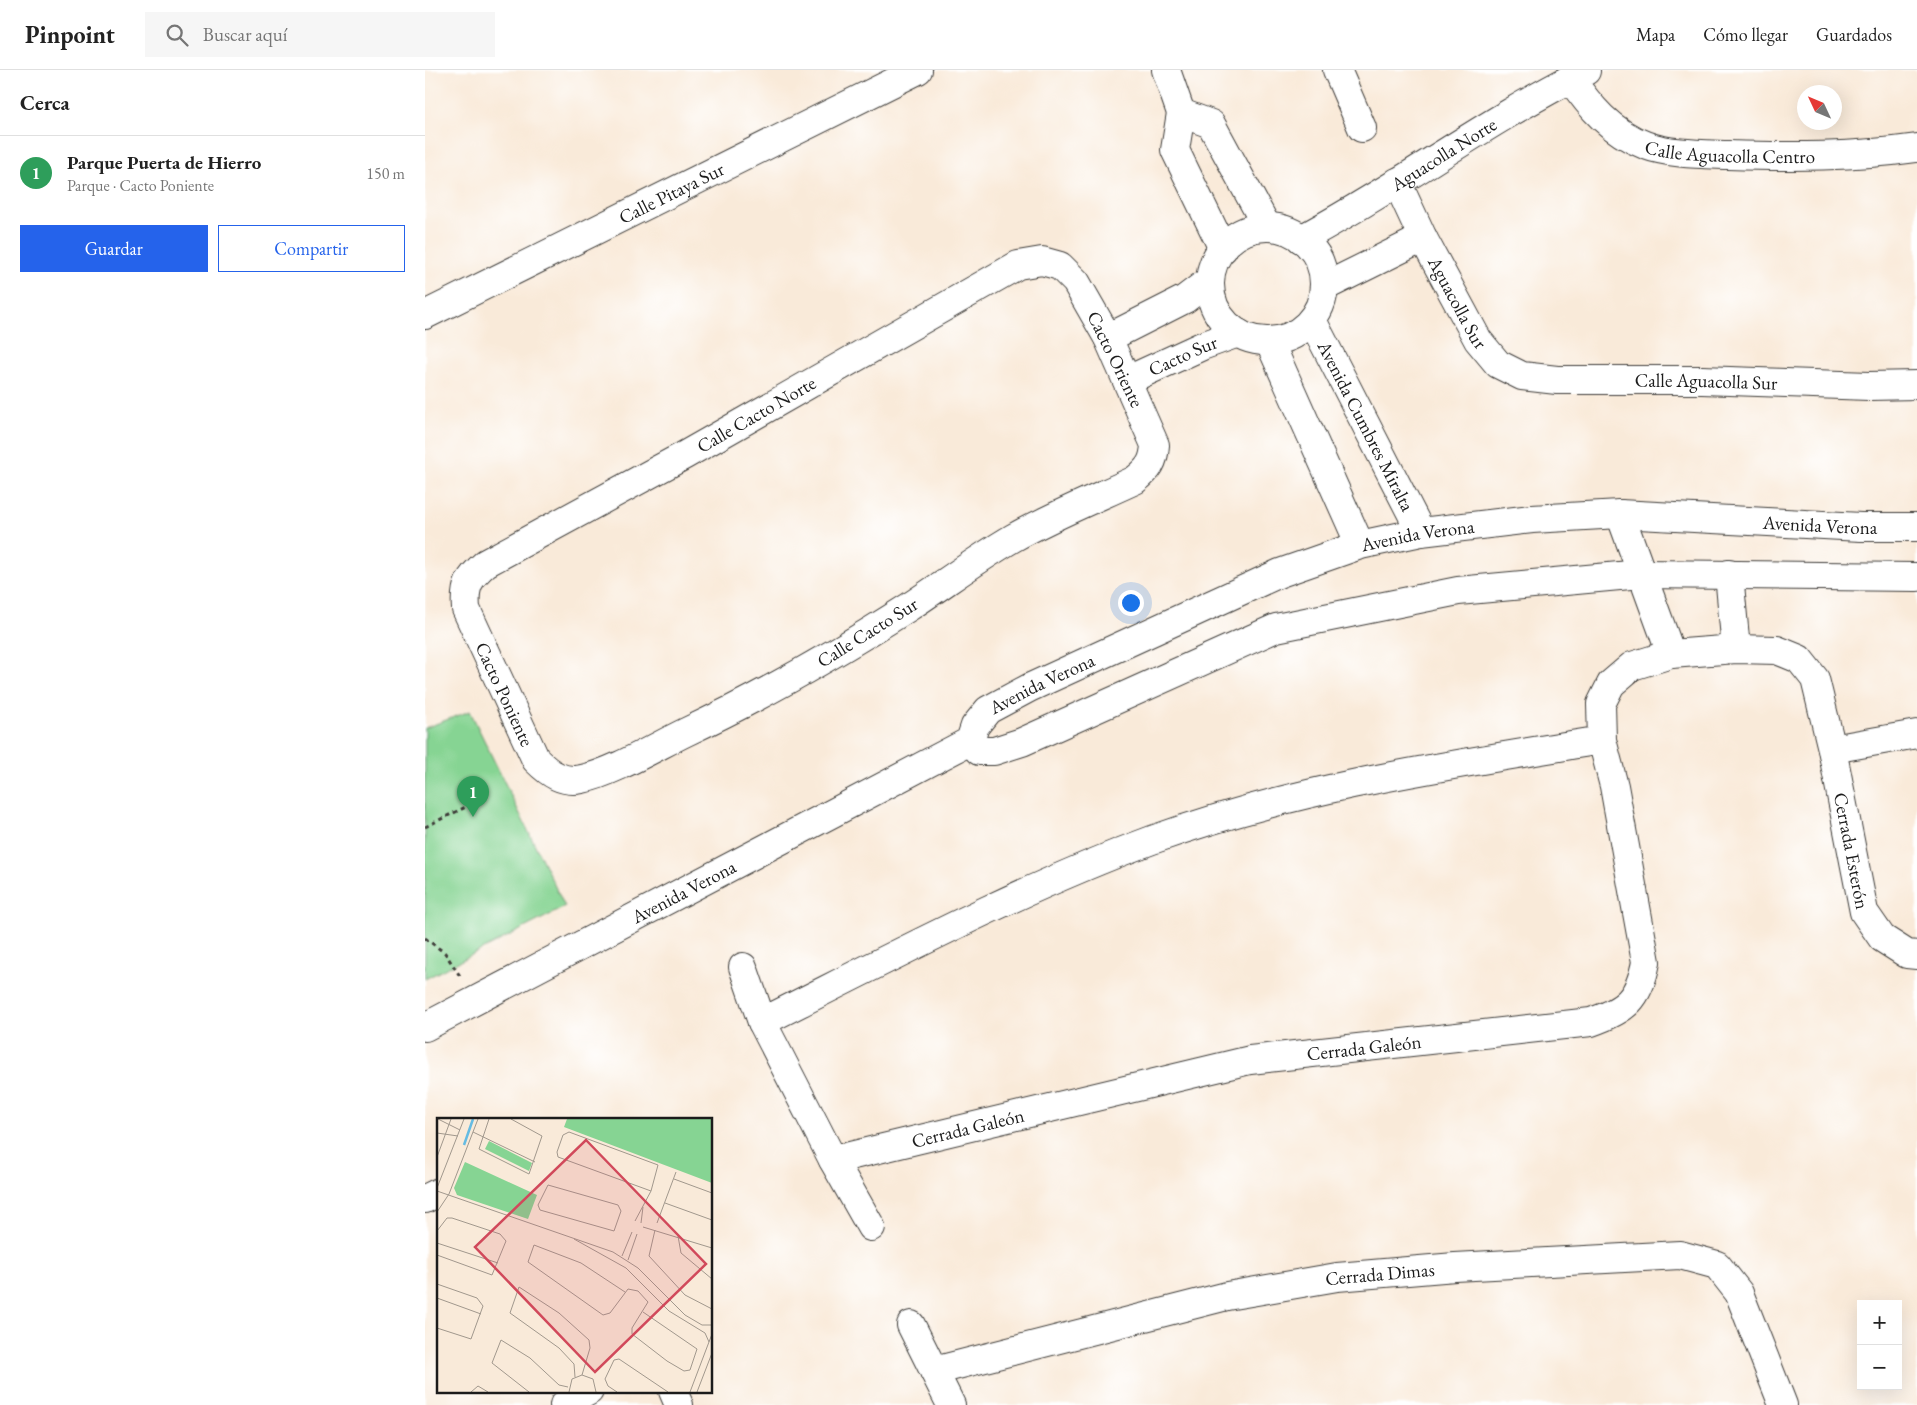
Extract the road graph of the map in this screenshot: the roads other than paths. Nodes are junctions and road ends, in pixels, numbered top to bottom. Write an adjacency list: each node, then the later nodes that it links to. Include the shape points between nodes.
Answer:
1 (918, 70): 16 (street, Calle Pitaya Sur)
2 (1166, 70): 5 (street)
3 (1337, 70): 6 (street)
4 (1579, 74): 7 (street, Calle Aguacolla Centro, via 1599,116 1623,134 1647,146 1696,154 1808,157); 8 (street, Aguacolla Norte, via 1472,134)
5 (1181, 113): 9 (street, via 1211,124); 12 (street, via 1175,150)
6 (1362, 128)
7 (1917, 148)
8 (1397, 182): 10 (street, Aguacolla Norte, via 1360,208); 11 (street, Aguacolla Sur)
9 (1267, 227): 10 (street, via 1285,230); 12 (street, via 1250,230)
10 (1301, 238): 15 (street, via 1314,252 1322,269)
11 (1423, 238): 15 (street, Aguacolla Sur); 21 (street, Aguacolla Sur, via 1478,340)
12 (1223, 249): 14 (street, via 1214,263)
13 (1061, 266): 19 (street, Cacto Oriente, via 1076,282); 32 (street, Calle Cacto Norte, via 1042,261 1017,265 685,455 486,563 472,576)
14 (1210, 280): 18 (street, via 1217,310 1225,323); 19 (street, via 1185,299)
15 (1324, 287): 17 (street, via 1321,304)
16 (425, 315)
17 (1312, 320): 20 (street, via 1300,331); 27 (street, Avenida Cumbres Miralta)
18 (1238, 333): 20 (street, via 1258,341); 22 (street, Cacto Sur)
19 (1108, 338): 22 (street, Cacto Oriente)
20 (1269, 341): 28 (street)
21 (1498, 364): 23 (street, Calle Aguacolla Sur, via 1522,376 1557,380)
22 (1128, 380): 24 (street, Cacto Oriente, via 1155,445)
23 (1917, 385)
24 (1154, 459): 39 (street, Calle Cacto Sur, via 1135,480 1014,537 909,607 807,669 706,723 603,771 582,779)
25 (1620, 514): 26 (street, Avenida Verona); 27 (street, Avenida Verona, via 1532,519); 29 (street)
26 (1917, 527)
27 (1421, 532): 28 (street, Avenida Verona)
28 (1360, 545): 37 (street, Avenida Verona, via 1280,572 1031,687 988,710 975,726)
29 (1641, 574): 30 (street, Avenida Verona); 34 (street); 37 (street, Avenida Verona, via 1458,591 1276,628 1022,742 994,751 979,751)
30 (1729, 574): 31 (street, Avenida Verona); 33 (street)
31 (1917, 577)
32 (465, 592): 39 (street, Cacto Poniente, via 465,609 536,760 550,774)
33 (1736, 649): 34 (street, Cerrada Esterón); 38 (street, Cerrada Esterón, via 1777,650 1799,658 1815,679)
34 (1671, 654): 36 (street, Cerrada Galeón, via 1632,666 1611,684 1601,704)
35 (1917, 734): 38 (street)
36 (1602, 740): 42 (street, via 1382,776 1257,806 1153,840 1019,894); 44 (street, Cerrada Galeón, via 1614,786 1646,962 1643,980 1633,1000 1615,1014 1591,1022 1250,1060)
37 (970, 741): 43 (street, Avenida Verona)
38 (1832, 749): 40 (street, Cerrada Esterón, via 1864,912 1882,938 1907,954)
39 (566, 780)
40 (1917, 955)
41 (743, 967): 42 (street)
42 (762, 1022): 44 (street)
43 (425, 1027)
44 (833, 1160): 47 (street)
45 (437, 1193): 46 (street)
46 (425, 1199)
47 (871, 1227)
48 (911, 1325): 49 (street)
49 (934, 1371): 54 (street); 55 (street, Cerrada Dimas, via 1227,1296 1337,1276 1455,1266 1680,1255 1717,1265 1739,1293)
50 (587, 1392): 52 (street)
51 (673, 1392): 53 (street)
52 (564, 1405)
53 (679, 1405)
54 (951, 1405)
55 (1783, 1405)

